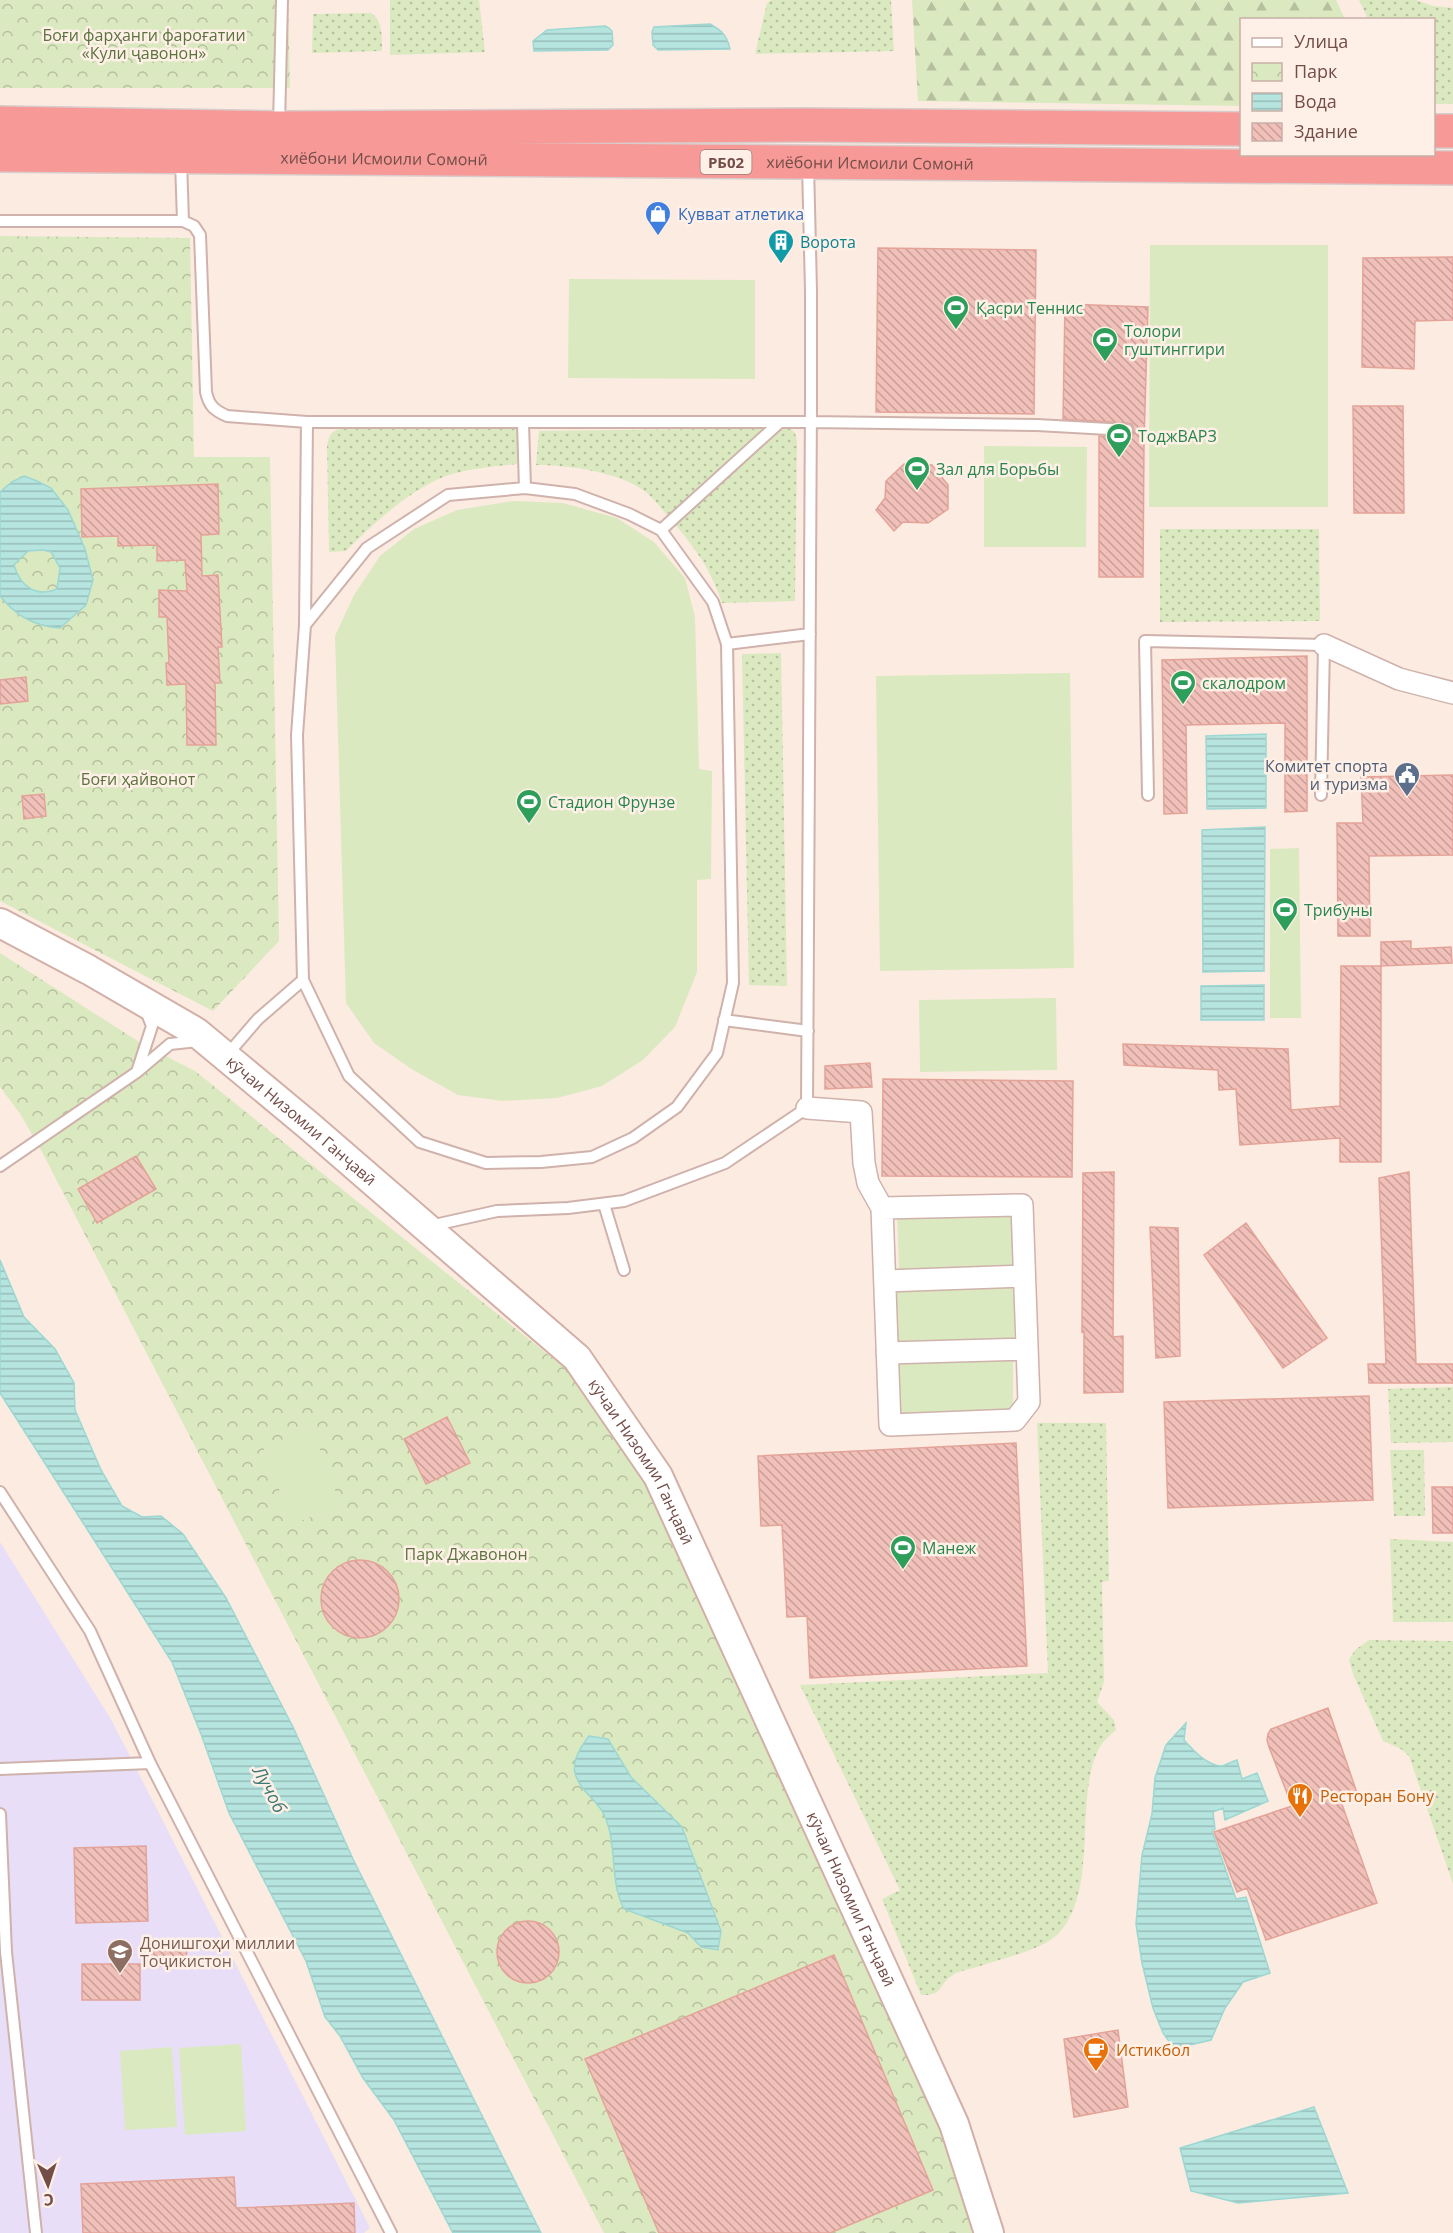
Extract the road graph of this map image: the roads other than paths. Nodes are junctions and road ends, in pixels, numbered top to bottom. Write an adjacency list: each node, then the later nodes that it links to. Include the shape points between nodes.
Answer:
1 (282, 0): 3 (lane)
2 (0, 123): 3 (highway, хиёбони Исмоили Сомонӣ / РБ02)
3 (279, 128): 4 (highway, хиёбони Исмоили Сомонӣ / РБ02)
4 (1240, 129)
5 (1435, 131): 6 (highway)
6 (1453, 131)
7 (0, 156): 8 (highway, хиёбони Исмоили Сомонӣ / РБ02)
8 (181, 157): 9 (highway, хиёбони Исмоили Сомонӣ / РБ02); 12 (lane)
9 (808, 162): 10 (highway, хиёбони Исмоили Сомонӣ / РБ02); 14 (lane)
10 (1453, 168)
11 (0, 221): 12 (lane)
12 (183, 221): 13 (lane, via 194,226 200,235 208,402 215,411 227,416)
13 (307, 422): 15 (lane); 20 (lane)
14 (811, 422): 16 (lane); 17 (lane); 21 (lane)
15 (523, 423): 16 (lane); 18 (lane)
16 (779, 423): 19 (lane)
17 (1127, 430)
18 (525, 488): 19 (lane, via 575,494); 20 (lane, via 448,495 367,548)
19 (661, 530): 22 (lane, via 713,602)
20 (305, 626): 28 (lane, via 297,735)
21 (810, 634): 22 (lane); 31 (lane)
22 (727, 644): 30 (lane, via 733,983)
23 (1324, 645): 24 (street, via 1399,679); 25 (lane, via 1145,641); 26 (lane)
24 (1453, 693)
25 (1148, 795)
26 (1321, 795)
27 (0, 923): 29 (street, кӯчаи Низомии Ганҷавӣ)
28 (303, 980): 30 (lane, via 350,1076 420,1142 486,1163 592,1156 633,1138 677,1107 717,1053); 32 (lane)
29 (140, 999): 32 (street, кӯчаи Низомии Ганҷавӣ); 33 (lane, via 152,1026)
30 (724, 1020): 31 (lane)
31 (808, 1031): 34 (lane)
32 (217, 1048): 33 (lane, via 185,1041 170,1044); 38 (street, кӯчаи Низомии Ганҷавӣ)
33 (137, 1072): 35 (lane)
34 (807, 1108): 36 (lane, via 725,1163 624,1201); 37 (street, via 861,1112 868,1183)
35 (0, 1166)
36 (604, 1204): 38 (lane, via 497,1211); 39 (lane)
37 (882, 1208): 40 (street, via 1022,1205); 41 (street)
38 (427, 1227): 51 (street, кӯчаи Низомии Ганҷавӣ, via 577,1358 658,1476 954,2124)
39 (624, 1270)
40 (1024, 1276): 41 (street); 42 (street)
41 (885, 1281): 43 (street)
42 (1027, 1349): 43 (street); 43 (street, via 1029,1402 1015,1420 890,1425)
43 (887, 1353)
44 (0, 1492): 45 (lane, via 90,1631)
45 (150, 1763): 46 (lane); 50 (lane)
46 (0, 1769)
47 (0, 1814): 48 (lane)
48 (3, 1952): 49 (lane)
49 (36, 2233)
50 (391, 2233)
51 (989, 2233)

